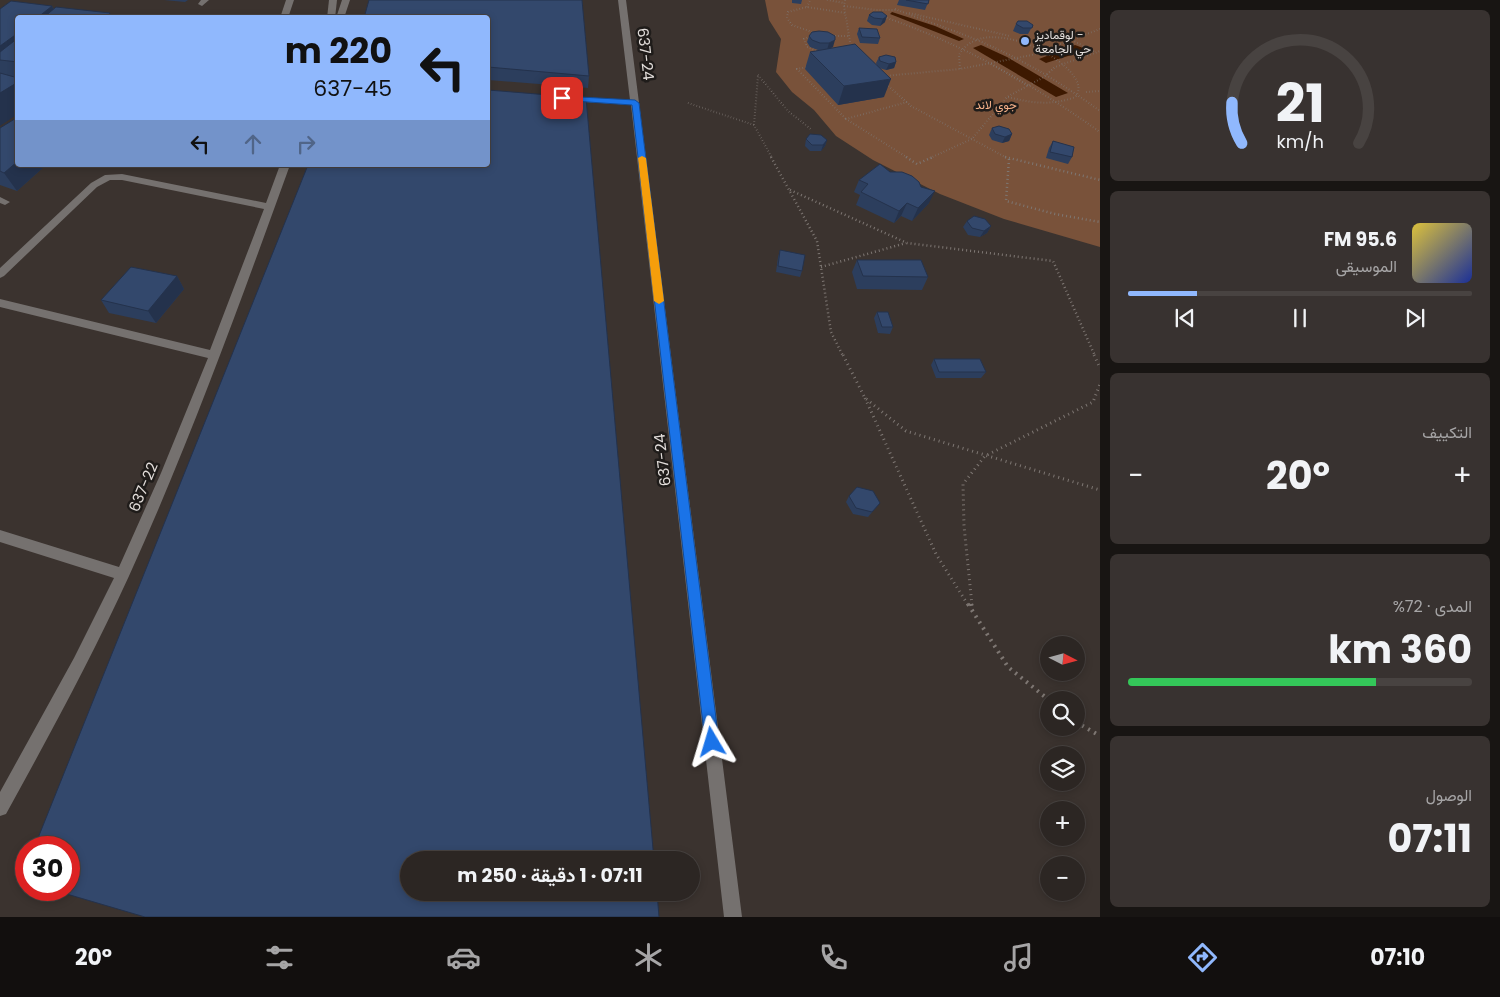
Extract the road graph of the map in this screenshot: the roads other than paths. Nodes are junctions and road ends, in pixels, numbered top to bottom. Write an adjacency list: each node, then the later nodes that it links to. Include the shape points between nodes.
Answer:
1 (290, 0): 5 (street)
2 (333, 0): 6 (street)
3 (346, 0): 7 (street)
4 (622, 0): 9 (street, 637-24)
5 (285, 15)
6 (331, 15)
7 (341, 15)
8 (556, 98): 9 (street)
9 (635, 103): 18 (street, 637-24)
10 (284, 167): 11 (street, 637-22)
11 (270, 206): 12 (street, via 108,177 94,185); 14 (street, 637-22)
12 (0, 274)
13 (0, 303): 14 (street)
14 (214, 356): 16 (street, 637-22)
15 (0, 536): 16 (street)
16 (123, 574): 17 (street, 637-22, via 67,688)
17 (0, 808)
18 (733, 917)

